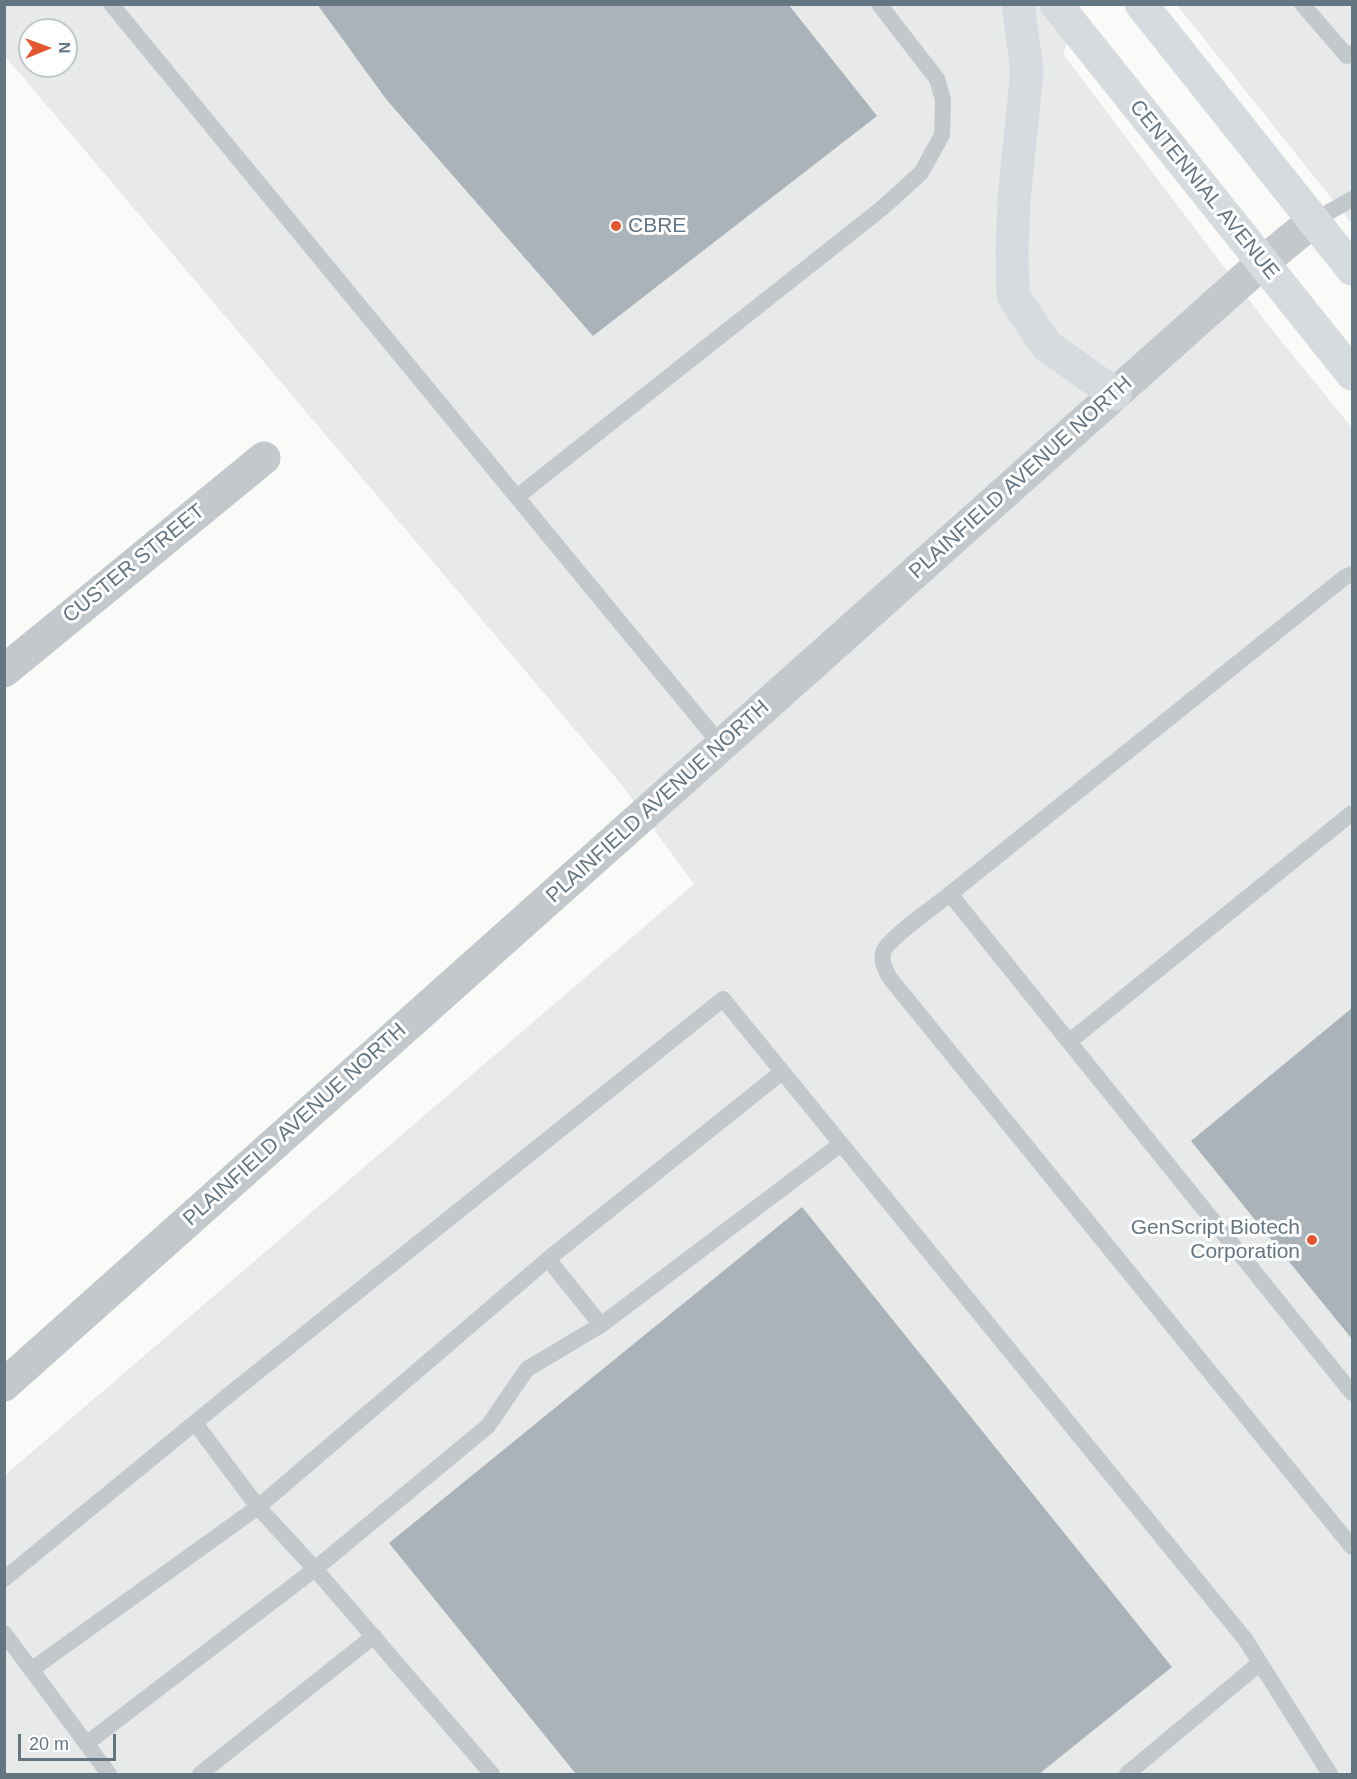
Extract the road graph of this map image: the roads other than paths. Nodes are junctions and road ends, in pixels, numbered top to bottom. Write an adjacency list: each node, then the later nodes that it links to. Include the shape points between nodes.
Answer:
1 (111, 4): 15 (lane)
2 (879, 4): 15 (lane, via 937,79 943,100 942,135 921,173 881,209)
3 (1018, 4): 13 (main road, via 1027,71 1014,199 1013,297 1047,346)
4 (1056, 4): 10 (main road, CENTENNIAL AVENUE)
5 (1141, 4): 9 (main road)
6 (1302, 4): 7 (lane, via 1347,56)
7 (1353, 52)
8 (1353, 199): 9 (lane)
9 (1313, 221): 10 (street, PLAINFIELD AVENUE NORTH); 11 (main road)
10 (1262, 263): 12 (main road, CENTENNIAL AVENUE); 13 (street, PLAINFIELD AVENUE NORTH)
11 (1353, 269)
12 (1353, 375)
13 (1115, 394): 18 (street, PLAINFIELD AVENUE NORTH)
14 (264, 458): 17 (street, CUSTER STREET)
15 (518, 496): 18 (lane)
16 (1353, 574): 20 (lane)
17 (4, 670)
18 (722, 745): 26 (street, PLAINFIELD AVENUE NORTH)
19 (1353, 813): 21 (lane)
20 (950, 894): 21 (lane); 30 (lane, via 883,951 889,977)
21 (1070, 1041): 27 (lane)
22 (782, 1072): 23 (lane); 24 (lane); 28 (lane, via 723,999)
23 (841, 1144): 25 (lane); 35 (lane, via 1237,1629)
24 (548, 1258): 25 (lane); 29 (lane)
25 (601, 1325): 31 (lane, via 527,1369 489,1426)
26 (4, 1385)
27 (1353, 1393)
28 (195, 1423): 29 (lane); 32 (lane)
29 (258, 1507): 31 (lane); 36 (lane)
30 (1353, 1547)
31 (315, 1569): 34 (lane); 37 (lane)
32 (4, 1579)
33 (4, 1633): 36 (lane)
34 (374, 1636): 39 (lane); 40 (lane)
35 (1260, 1663): 41 (lane); 42 (lane)
36 (31, 1670): 37 (lane)
37 (86, 1744): 38 (lane)
38 (109, 1774)
39 (200, 1774)
40 (492, 1774)
41 (1127, 1774)
42 (1330, 1774)

